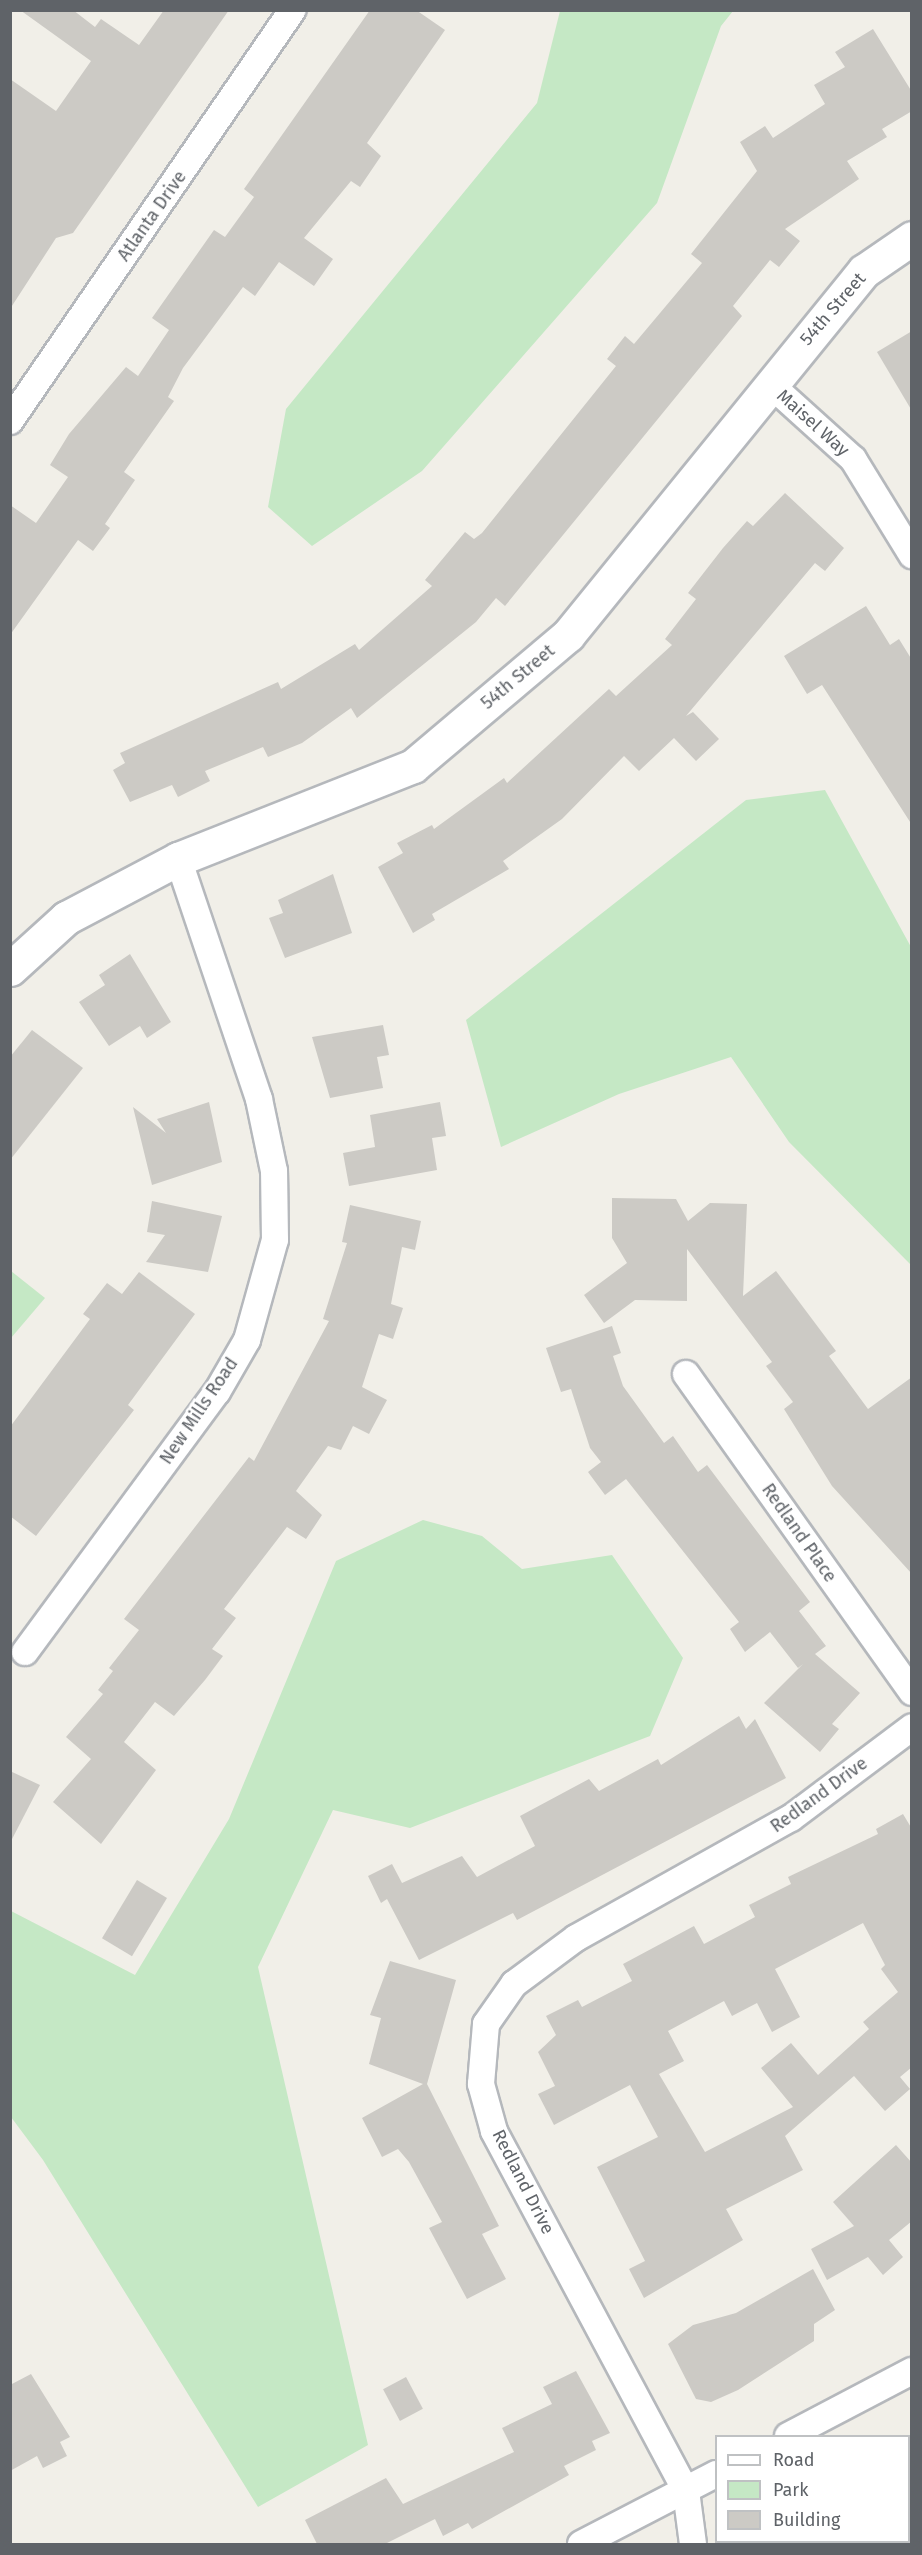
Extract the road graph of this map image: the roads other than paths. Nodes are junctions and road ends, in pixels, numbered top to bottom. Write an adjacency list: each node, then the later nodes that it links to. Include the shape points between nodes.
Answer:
1 (293, 10): 4 (street, Atlanta Drive)
2 (912, 238): 3 (street, 54th Street, via 864,271)
3 (770, 384): 5 (street, Maisel Way, via 853,459); 6 (street, 54th Street, via 568,635 413,766)
4 (10, 421)
5 (912, 555)
6 (178, 859): 7 (street, 54th Street, via 66,918); 9 (street, New Mills Road, via 260,1099 274,1171 275,1240 247,1340 217,1392)
7 (10, 969)
8 (686, 1374): 10 (street, Redland Place)
9 (25, 1652)
10 (912, 1692)
11 (912, 1727): 15 (street, Redland Drive, via 791,1818 576,1938 514,1984 486,2024 481,2085 494,2130)
12 (912, 2371): 13 (street)
13 (790, 2435)
14 (715, 2475): 15 (street)
15 (686, 2491): 16 (street); 17 (street, Redland Drive)
16 (581, 2544)
17 (693, 2544)

